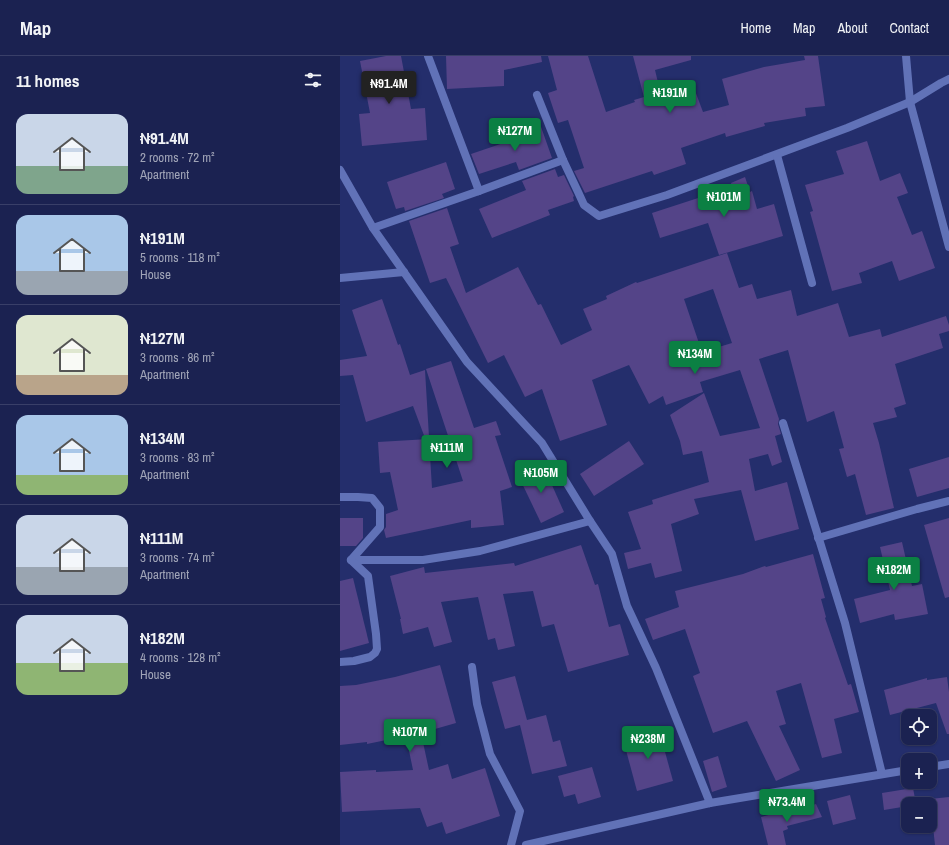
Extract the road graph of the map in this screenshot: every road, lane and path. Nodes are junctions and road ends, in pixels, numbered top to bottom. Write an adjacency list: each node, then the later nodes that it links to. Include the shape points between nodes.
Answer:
1 (428, 56): 9 (street)
2 (906, 56): 5 (street)
3 (949, 79): 5 (street)
4 (537, 95): 7 (street)
5 (910, 102): 6 (street); 11 (street)
6 (777, 154): 7 (street, via 667,195 598,216 584,205); 14 (street)
7 (563, 160): 9 (street)
8 (340, 170): 10 (street)
9 (479, 191): 10 (street)
10 (373, 228): 12 (street)
11 (949, 247)
12 (404, 272): 13 (street); 18 (street, via 467,362 542,444)
13 (340, 278)
14 (812, 283)
15 (783, 423): 19 (street)
16 (340, 497): 20 (street, via 372,498 380,508 380,527)
17 (949, 501): 19 (street)
18 (590, 521): 20 (street, via 480,551 423,560); 27 (street, via 612,554 627,606 656,668)
19 (818, 538): 26 (street, via 845,623)
20 (352, 560): 21 (street, via 368,576 377,649 370,657)
21 (340, 662)
22 (472, 666): 28 (street, via 477,704 490,754 520,812)
23 (949, 764): 24 (street)
24 (937, 766)
25 (901, 771): 26 (street)
26 (882, 774): 27 (street)
27 (710, 803): 29 (street)
28 (512, 845)
29 (526, 845)

